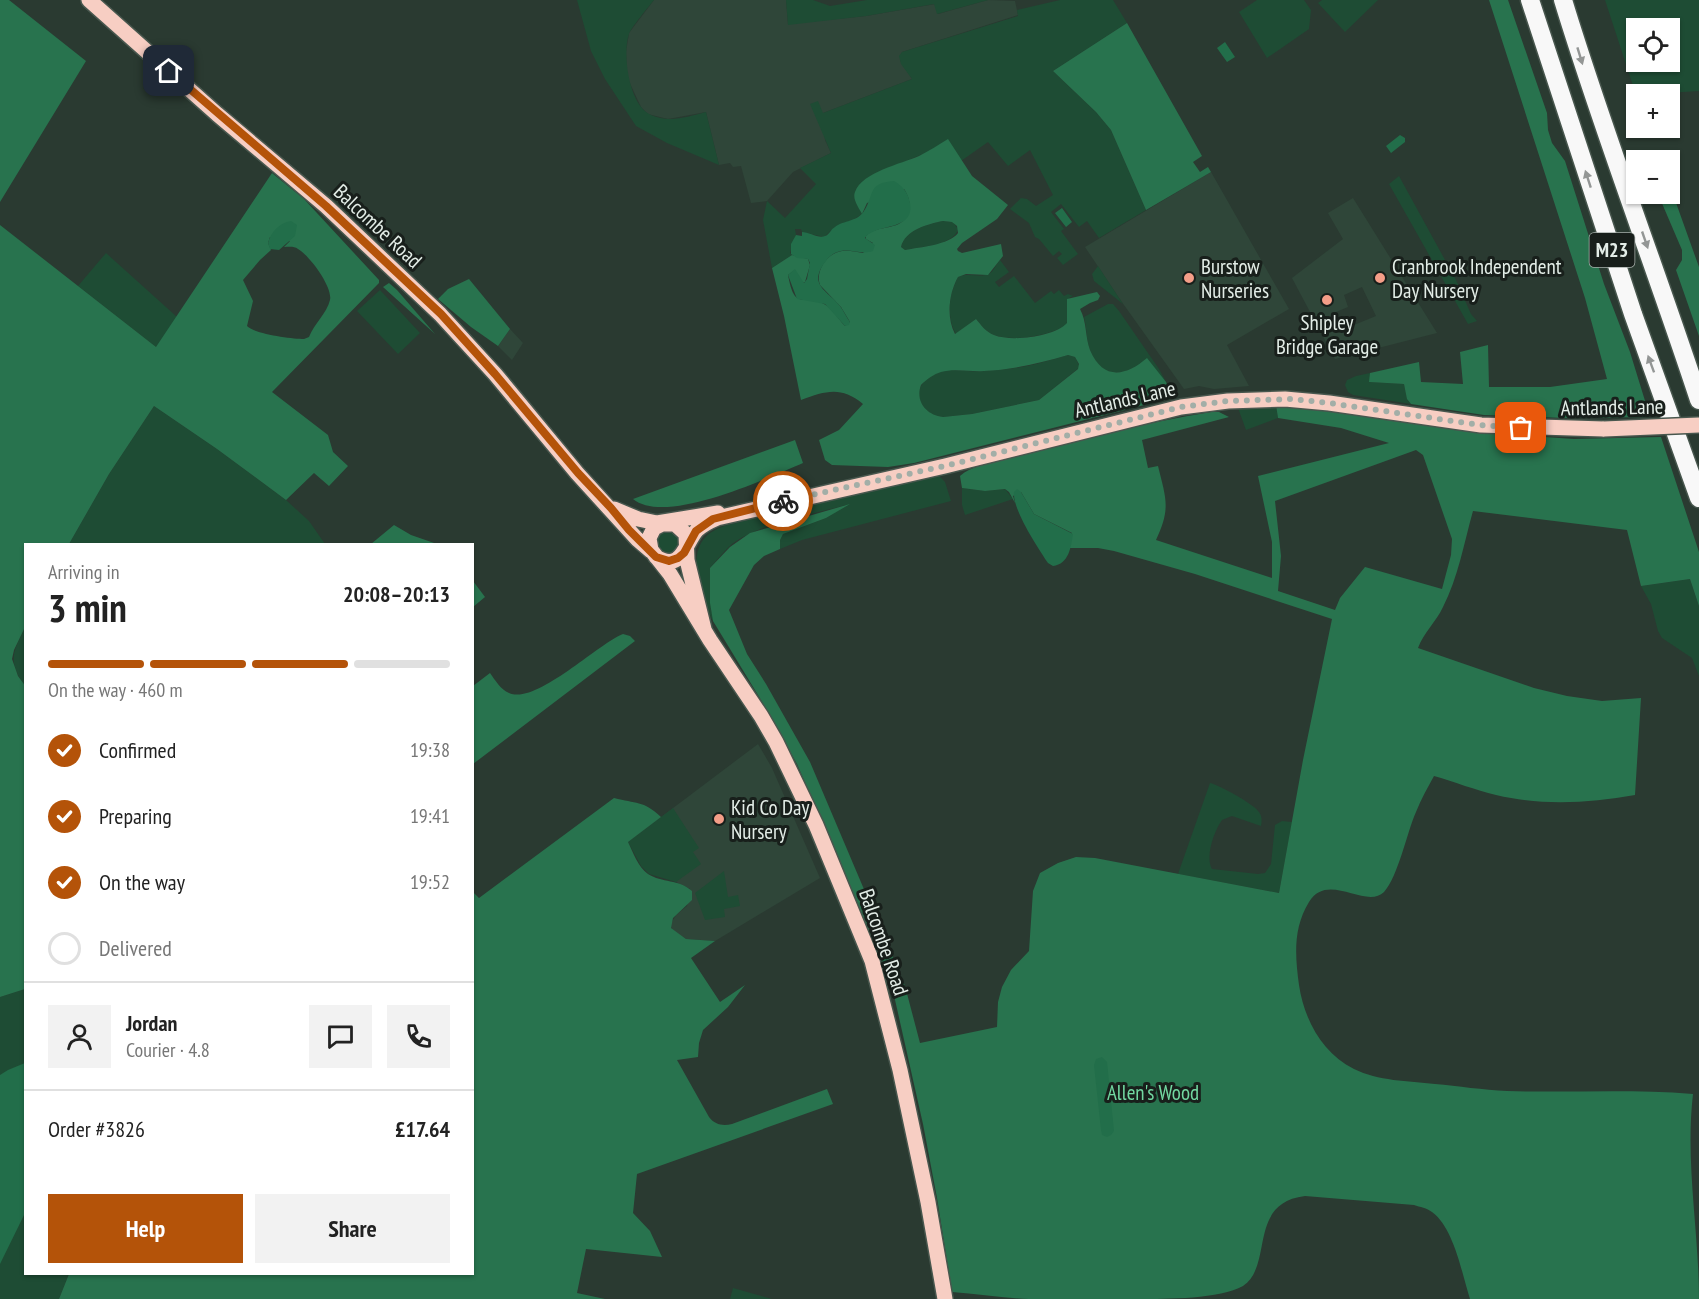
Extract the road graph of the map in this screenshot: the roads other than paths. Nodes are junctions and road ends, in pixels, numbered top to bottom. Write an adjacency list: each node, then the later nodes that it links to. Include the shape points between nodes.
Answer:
1 (89, 0): 7 (main road, Balcombe Road, via 326,206 441,314)
2 (1530, 0): 6 (highway, M23, one-way to 2, via 1633,314)
3 (1563, 0): 4 (highway, M23, one-way to 4)
4 (1699, 400)
5 (1699, 425): 8 (main road, Antlands Lane, bridge, via 1604,429 1480,425 1292,399 1228,401 1181,407 945,466)
6 (1699, 498)
7 (611, 508): 9 (main road, Balcombe Road, via 648,522); 11 (main road, Balcombe Road)
8 (748, 509): 9 (main road, Antlands Lane); 10 (main road, Antlands Lane, via 704,524)
9 (665, 523): 10 (main road, via 681,528); 11 (main road, via 651,532 649,540)
10 (687, 546): 11 (main road, via 676,560 664,561); 12 (main road, Balcombe Road)
11 (654, 554): 12 (main road, Balcombe Road)
12 (704, 629): 13 (main road, Balcombe Road, via 784,757 872,961 900,1070)
13 (945, 1299)

